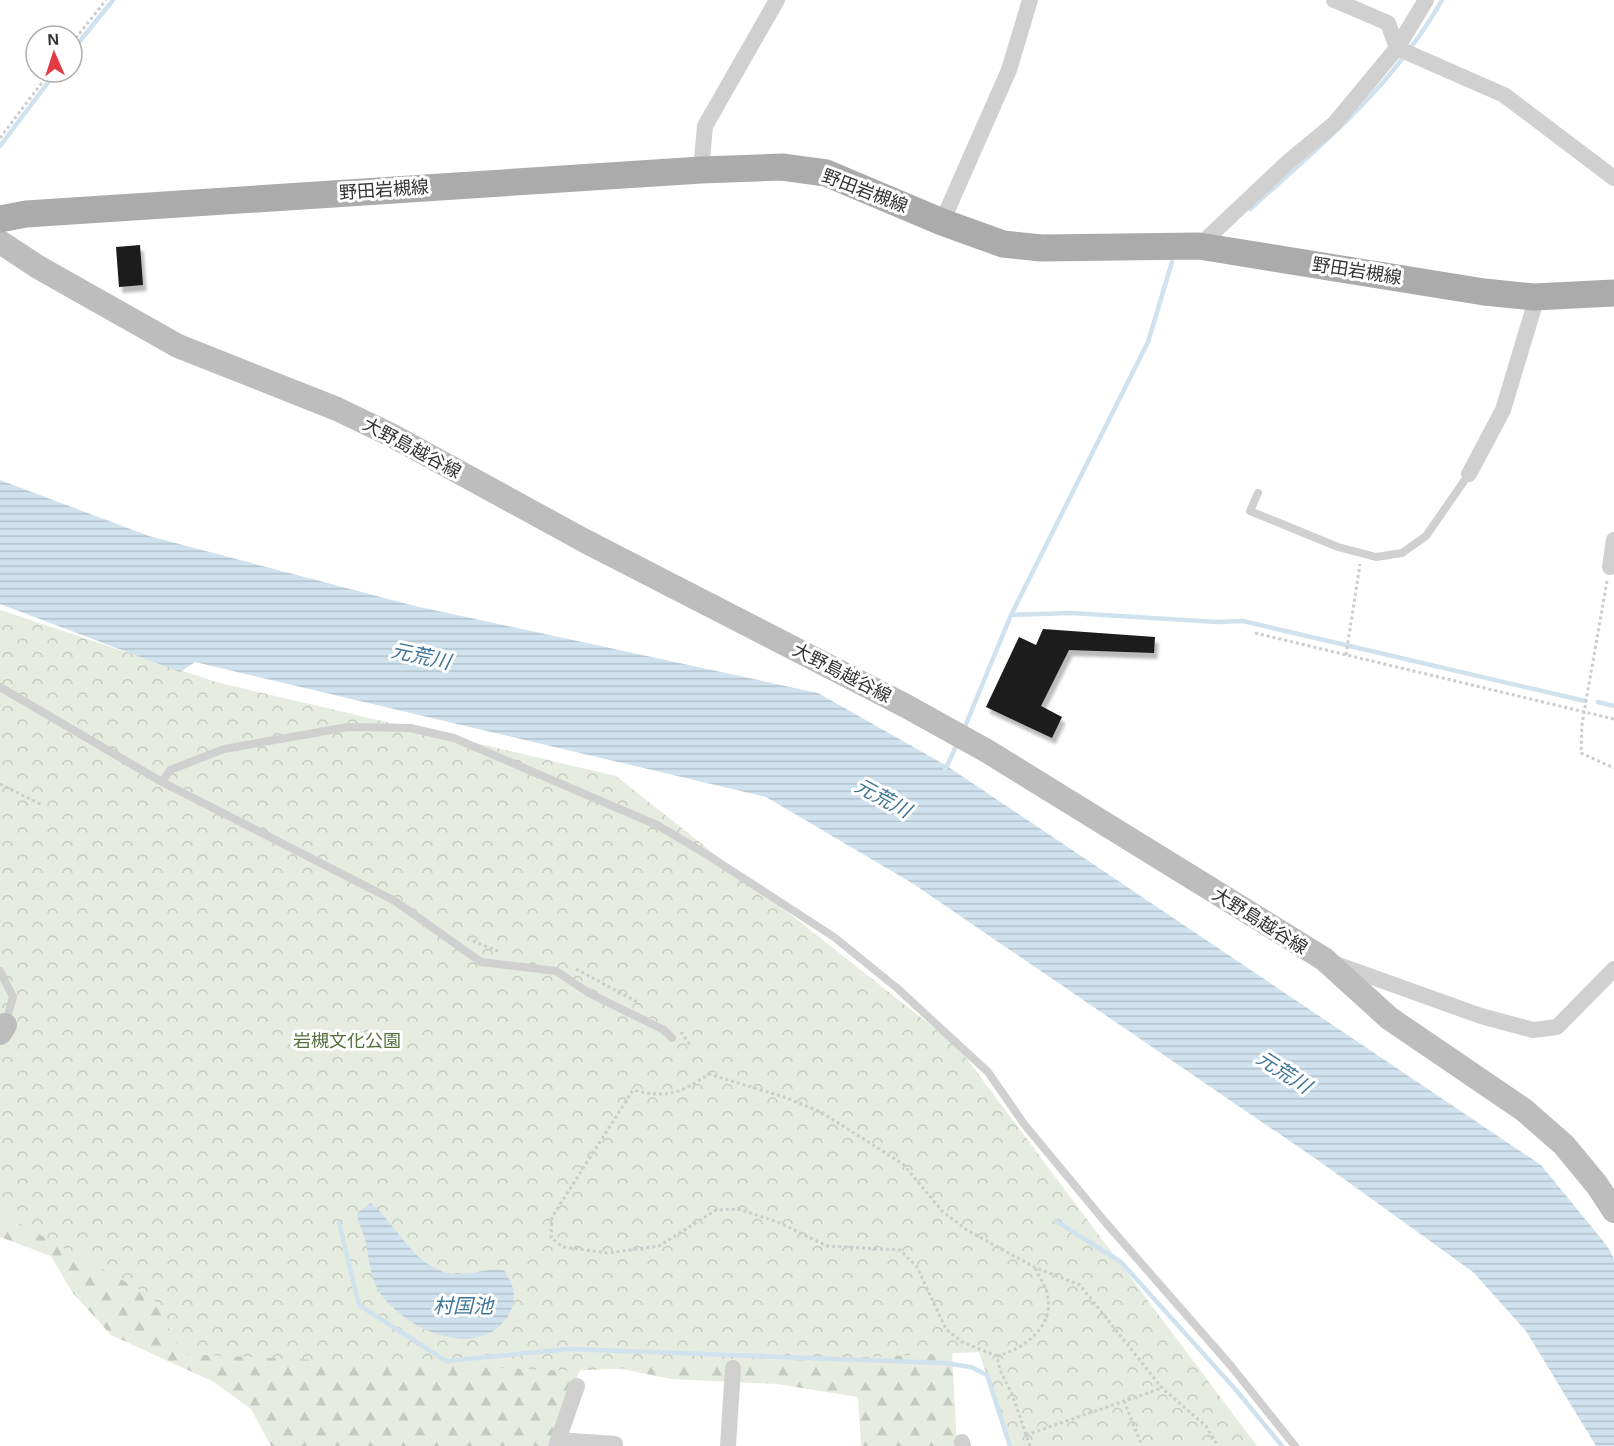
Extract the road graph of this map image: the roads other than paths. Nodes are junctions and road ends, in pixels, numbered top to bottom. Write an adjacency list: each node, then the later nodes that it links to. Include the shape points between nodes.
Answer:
1 (777, 0): 6 (street, via 705,126)
2 (1030, 0): 9 (street, via 1009,70)
3 (1334, 0): 5 (street, via 1388,23)
4 (1426, 0): 5 (street)
5 (1403, 51): 7 (street, via 1504,95); 11 (street, via 1334,124)
6 (701, 170): 8 (main road, 野田岩槻線, via 26,214); 9 (main road, 野田岩槻線, via 782,167 826,172)
7 (1614, 178)
8 (0, 219)
9 (942, 222): 11 (main road, 野田岩槻線, via 1003,244 1041,248)
10 (0, 242): 20 (main road, 大野島越谷線, via 178,346 391,435 585,541 906,706 987,751)
11 (1199, 246): 13 (main road, 野田岩槻線)
12 (1614, 293): 13 (main road, 野田岩槻線)
13 (1537, 297): 14 (street, via 1503,410)
14 (1469, 474): 15 (lane, via 1426,536 1402,553 1376,557 1338,547 1250,511)
15 (1258, 493)
16 (1614, 540): 17 (street)
17 (1610, 567)
18 (0, 687): 19 (lane)
19 (162, 782): 24 (lane, via 395,901 481,962 556,971); 31 (lane, via 170,770 224,749 348,727 410,728 454,738 657,825 834,937 897,988 988,1072 1047,1151)
20 (1324, 959): 21 (street, via 1481,1016 1533,1030 1557,1027); 25 (main road, 大野島越谷線, via 1389,1018 1524,1110 1564,1145)
21 (1614, 969)
22 (0, 971): 23 (lane, via 13,997)
23 (3, 1029)
24 (672, 1038)
25 (1614, 1211)
26 (733, 1368): 30 (street)
27 (577, 1386): 28 (street)
28 (557, 1443): 29 (street)
29 (615, 1446)
30 (728, 1446)
31 (1295, 1446)

